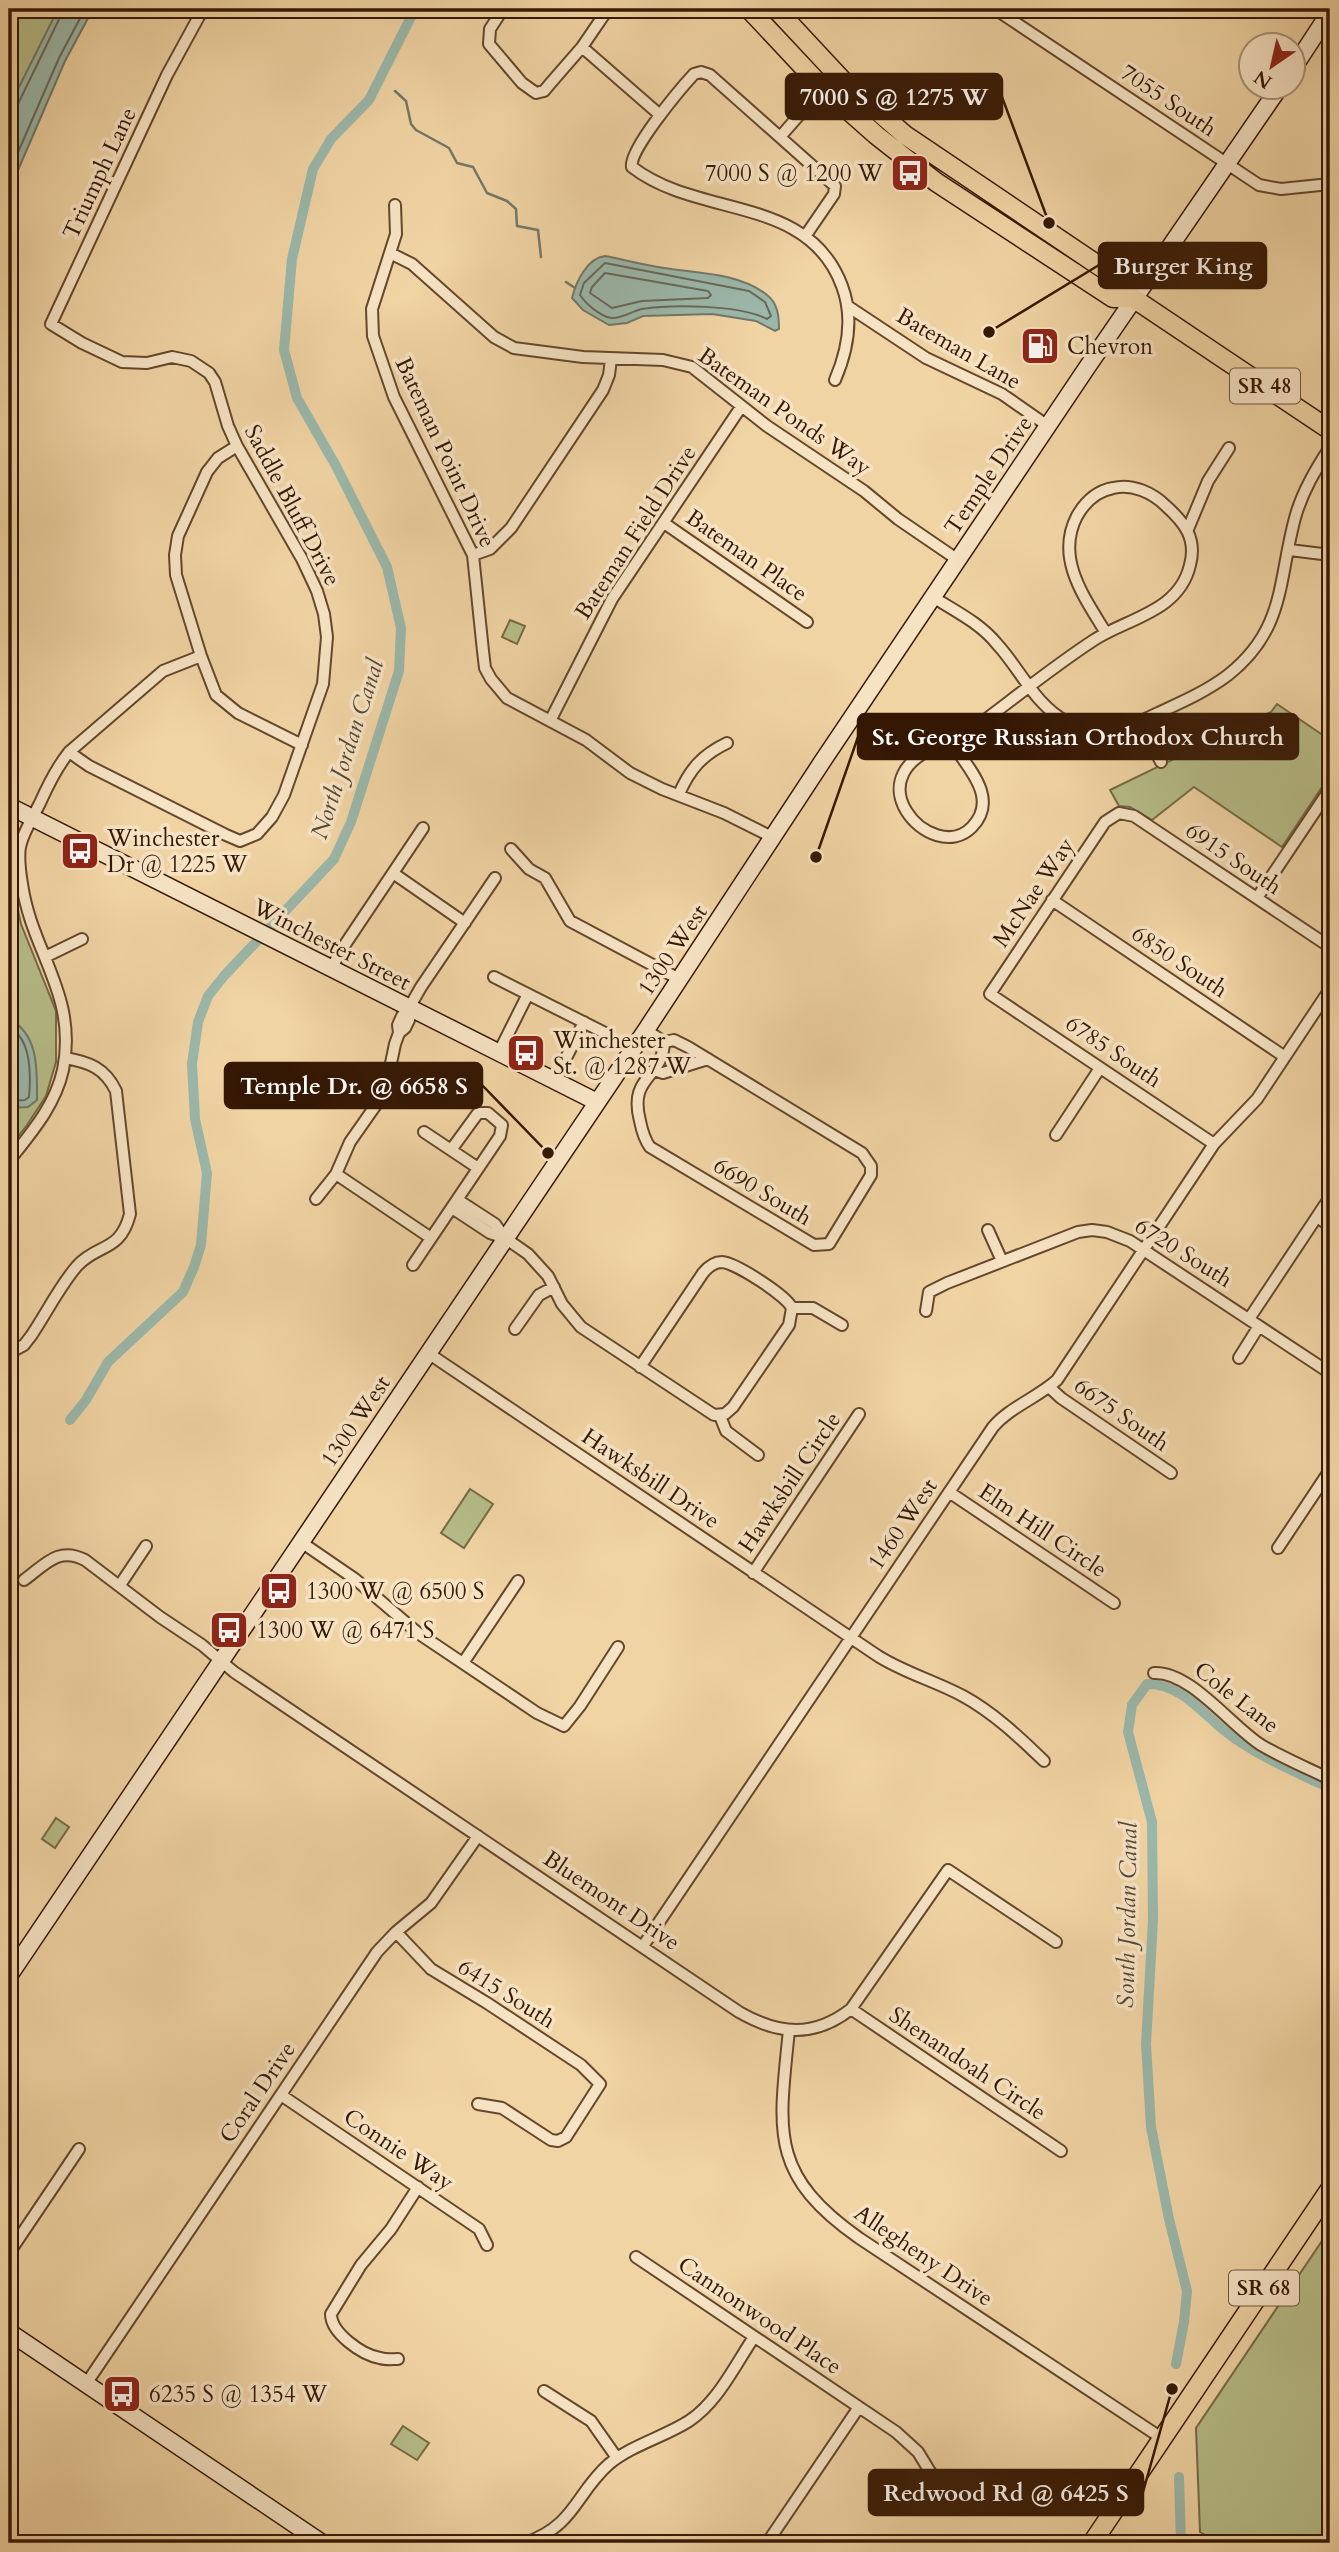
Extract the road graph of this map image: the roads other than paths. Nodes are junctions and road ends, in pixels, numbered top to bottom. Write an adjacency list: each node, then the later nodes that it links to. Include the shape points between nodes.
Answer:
1 (203, 9): 22 (street, Triumph Lane, via 167,75 51,324 122,362 172,357 191,361)
2 (503, 9): 9 (street, via 492,24 489,44 536,93 544,91)
3 (608, 9): 9 (street)
4 (749, 9): 10 (main road, SR 48)
5 (776, 9): 19 (main road, SR 48, via 844,82 905,135 1123,282)
6 (995, 9): 14 (street, 7055 South)
7 (1330, 12): 8 (street)
8 (1308, 44)
9 (582, 47): 12 (street)
10 (823, 88): 13 (street); 19 (main road, SR 48, via 936,182 1113,298)
11 (1269, 102): 14 (street, Temple Drive)
12 (660, 115): 13 (street, via 692,76 701,72); 17 (street, via 632,158 632,167 657,184 752,211)
13 (780, 137): 17 (street, via 836,188)
14 (1227, 164): 15 (street, 7055 South, via 1270,188); 19 (street, Temple Drive)
15 (1330, 184)
16 (395, 205): 18 (street, Bateman Point Drive, via 396,233)
17 (806, 235): 20 (street, via 833,265)
18 (390, 253): 21 (street, Bateman Ponds Way, via 412,264 504,344 536,353); 33 (street, Bateman Point Drive, via 372,309 376,348 394,397)
19 (1133, 298): 25 (street, Temple Drive); 26 (main road, SR 48)
20 (849, 307): 23 (street, via 846,348); 25 (street, Bateman Lane, via 926,358 1002,394)
21 (611, 359): 24 (street, Bateman Ponds Way, via 686,365); 33 (street, via 603,390 511,528 490,549)
22 (209, 373): 27 (street, Saddle Bluff Drive)
23 (835, 380)
24 (741, 407): 30 (street, Bateman Field Drive); 35 (street, Bateman Ponds Way)
25 (1048, 426): 35 (street, Temple Drive)
26 (1330, 430)
27 (237, 446): 39 (street, via 207,472 175,545 176,575); 45 (street, Saddle Bluff Drive, via 307,567 324,614 323,684)
28 (1330, 446): 32 (street, via 1302,497)
29 (1229, 448): 31 (street, via 1208,481)
30 (664, 523): 37 (street, Bateman Place); 41 (street, Bateman Field Drive, via 612,599)
31 (1188, 529): 38 (street, via 1192,560 1178,592 1155,610); 38 (street, via 1162,502 1136,488 1115,487 1096,494 1081,509 1070,530 1068,556)
32 (1290, 550): 34 (street); 42 (street, via 1275,612 1246,658 1211,687)
33 (473, 555): 41 (street, Bateman Point Drive, via 485,668 507,698)
34 (1330, 555)
35 (958, 560): 36 (street, Temple Drive)
36 (933, 597): 40 (street, via 988,633); 54 (street, Temple Drive)
37 (807, 622)
38 (1106, 633): 40 (street)
39 (201, 656): 45 (street, via 222,702); 46 (street, via 159,674)
40 (1028, 687): 42 (street, via 1053,713 1083,729 1110,731); 43 (street)
41 (550, 721): 49 (street, Bateman Point Drive, via 586,740 630,773)
42 (1140, 722): 47 (street)
43 (951, 742): 43 (street, via 910,765 901,779 899,796 914,821 936,835 953,838 977,822 983,793)
44 (727, 743): 49 (street, via 701,758)
45 (302, 745): 46 (street, Saddle Bluff Drive, via 272,817 257,834 240,841)
46 (69, 752): 52 (street)
47 (1161, 762)
48 (1330, 789): 59 (street)
49 (679, 794): 54 (street, Bateman Point Drive)
50 (9, 806): 52 (street, Winchester Street)
51 (1112, 816): 59 (street, 6915 South, via 1134,816); 60 (street, McNae Way)
52 (33, 818): 64 (street, via 22,839 19,863 28,913); 65 (street, Winchester Street)
53 (423, 828): 56 (street)
54 (774, 838): 58 (street, Temple Drive)
55 (511, 849): 67 (street, via 529,869 545,878 570,921)
56 (393, 873): 61 (street); 65 (street)
57 (495, 878): 61 (street)
58 (739, 891): 67 (street, 1300 West)
59 (1256, 898): 63 (street, 6915 South)
60 (1052, 900): 70 (street, McNae Way); 77 (street, 6850 South)
61 (465, 923): 71 (street)
62 (82, 939): 64 (street)
63 (1330, 947)
64 (45, 957): 78 (street, via 65,1014)
65 (331, 969): 71 (street, Winchester Street)
66 (494, 977): 69 (street)
67 (680, 979): 73 (street, 1300 West)
68 (1330, 989): 77 (street, 1460 West)
69 (528, 994): 72 (street); 76 (street)
70 (990, 994): 81 (street, 6785 South)
71 (409, 1008): 76 (street, Winchester Street); 90 (street, via 409,1020 395,1044 385,1092 350,1142)
72 (584, 1022): 74 (street); 79 (street)
73 (646, 1030): 75 (street, 6690 South); 83 (street, 1300 West)
74 (607, 1034)
75 (664, 1042): 80 (street, 6690 South, via 674,1040); 82 (street, 6690 South)
76 (499, 1052): 83 (street, Winchester Street)
77 (1285, 1057): 86 (street, 1460 West, via 1249,1109)
78 (65, 1058): 88 (street, via 47,1109); 109 (street, via 97,1067 116,1091 130,1214 117,1240 78,1265 32,1336)
79 (566, 1058)
80 (708, 1059): 82 (street, via 663,1073); 82 (street, 6690 South, via 862,1153 871,1166 872,1175 829,1244 814,1245 650,1147 636,1103)
81 (1100, 1068): 85 (street); 86 (street, 6785 South)
82 (653, 1070)
83 (597, 1102): 98 (street, 1300 West)
84 (424, 1132): 87 (street)
85 (1056, 1135)
86 (1214, 1144): 99 (street, 1460 West)
87 (451, 1150): 89 (street); 89 (street, via 478,1113 488,1113 502,1128)
88 (9, 1161)
89 (478, 1168): 93 (street)
90 (336, 1174): 92 (street); 97 (street)
91 (1330, 1197): 94 (street)
92 (316, 1199)
93 (455, 1204): 97 (street); 98 (street, via 489,1233)
94 (1317, 1217): 95 (street); 105 (street)
95 (1330, 1226)
96 (988, 1230): 100 (street)
97 (431, 1238): 101 (street)
98 (505, 1238): 102 (street, via 540,1265); 110 (street, 1300 West)
99 (1145, 1250): 100 (street, 6720 South, via 1119,1236 1092,1230); 105 (street, 6720 South); 114 (street, 1460 West)
100 (1002, 1261): 104 (street, 6720 South, via 929,1292)
101 (413, 1265)
102 (554, 1287): 108 (street, via 539,1295); 112 (street, via 581,1327)
103 (792, 1308): 106 (street, via 810,1306); 112 (street, via 785,1297 727,1263 715,1264 703,1273); 116 (street, via 789,1325 733,1407)
104 (926, 1311)
105 (1249, 1319): 107 (street, 6720 South)
106 (842, 1325)
107 (1259, 1326): 111 (street); 113 (street, 6720 South)
108 (515, 1329)
109 (9, 1353)
110 (428, 1353): 121 (street, 1300 West); 124 (street, Hawksbill Drive)
111 (1239, 1358)
112 (640, 1367): 116 (street)
113 (1330, 1373)
114 (1049, 1387): 119 (street, 6675 South); 120 (street, 1460 West, via 999,1420)
115 (859, 1414): 124 (street, Hawksbill Circle)
116 (720, 1416): 117 (street, via 726,1432)
117 (758, 1455)
118 (1330, 1471): 123 (street)
119 (1171, 1474)
120 (949, 1492): 128 (street, Elm Hill Circle); 129 (street, 1460 West)
121 (301, 1542): 131 (street, 1300 West); 132 (street)
122 (146, 1546): 127 (street)
123 (1278, 1548)
124 (753, 1573): 129 (street, Hawksbill Drive)
125 (24, 1580): 127 (street, Bluemont Drive, via 66,1553 85,1560)
126 (518, 1581): 132 (street)
127 (120, 1585): 131 (street, Bluemont Drive)
128 (1114, 1603)
129 (851, 1637): 134 (street, Hawksbill Drive, via 898,1668 964,1697 1003,1723); 139 (street, 1460 West)
130 (618, 1647): 132 (street, via 564,1726)
131 (221, 1660): 136 (street, Bluemont Drive); 140 (street, 1300 West)
132 (463, 1663)
133 (1154, 1673): 135 (street, Cole Lane, via 1175,1675 1260,1744)
134 (1044, 1761)
135 (1330, 1779)
136 (478, 1836): 137 (street, Coral Drive, via 431,1903); 139 (street, Bluemont Drive)
137 (396, 1932): 143 (street, Coral Drive, via 377,1952); 144 (street, 6415 South, via 431,1969 570,2058 600,2084 566,2137 558,2141 502,2108)
138 (1056, 1942): 141 (street, Bluemont Drive, via 948,1870)
139 (643, 1946): 142 (street, Bluemont Drive, via 755,2021)
140 (9, 1976)
141 (852, 2009): 142 (street, Bluemont Drive, via 830,2024); 146 (street, Shenandoah Circle)
142 (789, 2030): 158 (street, Allegheny Drive, via 782,2131 788,2155 812,2199 859,2238)
143 (281, 2095): 147 (street, Connie Way); 155 (street, Coral Drive)
144 (478, 2104)
145 (79, 2149): 150 (street)
146 (1061, 2151)
147 (418, 2187): 149 (street, Connie Way, via 479,2229); 154 (street, via 331,2314 341,2336 370,2355)
148 (1330, 2189): 158 (main road, SR 68)
149 (487, 2245)
150 (9, 2253)
151 (636, 2257): 153 (street, Cannonwood Place)
152 (9, 2332): 155 (street)
153 (754, 2337): 157 (street, Cannonwood Place); 159 (street, via 702,2411)
154 (398, 2359)
155 (86, 2384): 161 (street)
156 (544, 2391): 159 (street, via 591,2421)
157 (859, 2407): 160 (street, Cannonwood Place, via 912,2445); 163 (street)
158 (1163, 2439): 164 (main road, SR 68)
159 (617, 2458): 162 (street, via 559,2525)
160 (943, 2493)
161 (322, 2543)
162 (525, 2543)
163 (767, 2543)
164 (1092, 2543)

